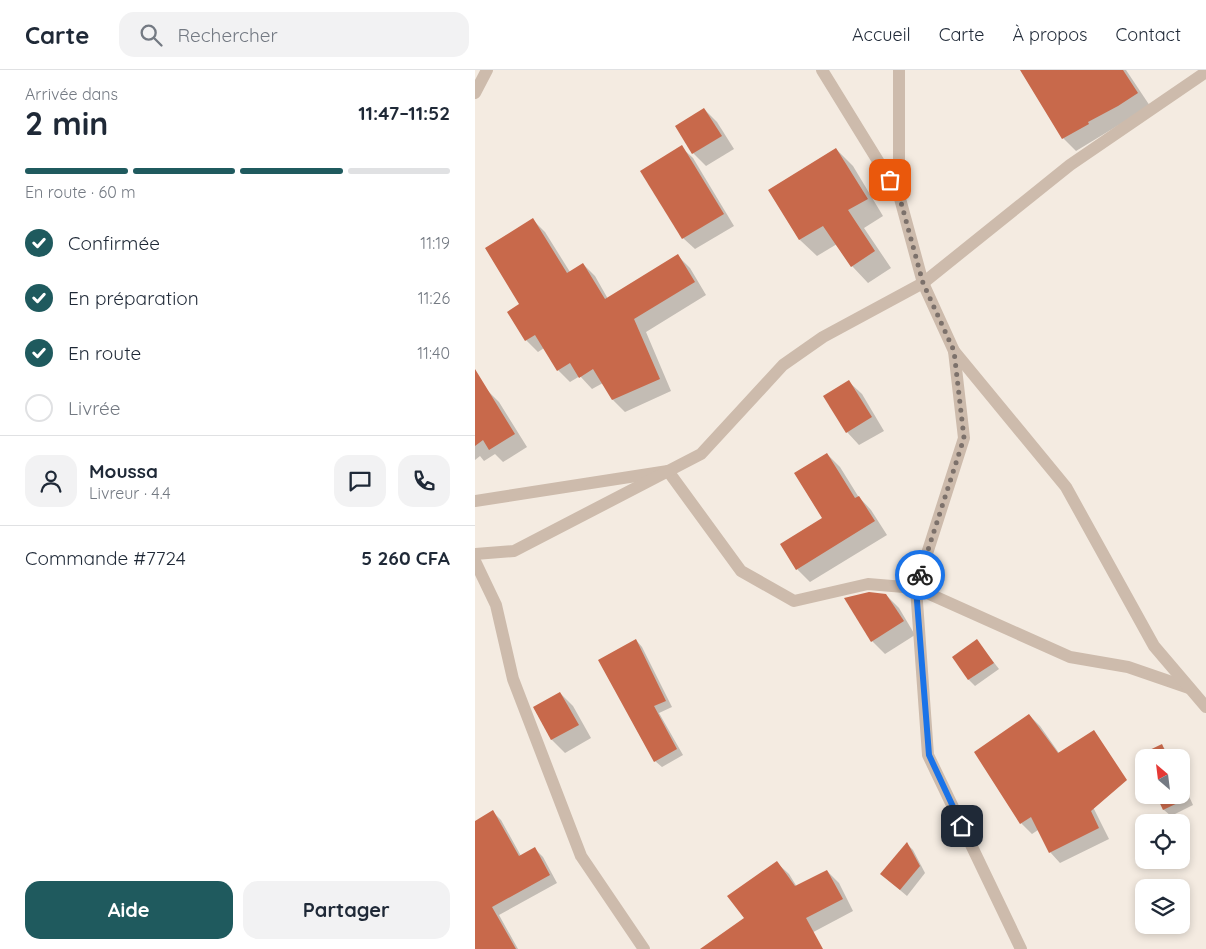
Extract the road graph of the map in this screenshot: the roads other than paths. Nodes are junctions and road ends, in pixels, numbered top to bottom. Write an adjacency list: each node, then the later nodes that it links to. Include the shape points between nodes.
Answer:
1 (487, 70): 5 (street)
2 (822, 70): 6 (street)
3 (899, 70): 6 (street)
4 (1206, 72): 7 (street, via 1070,165)
5 (475, 93)
6 (899, 195): 7 (street)
7 (923, 283): 8 (street); 9 (street, via 823,337 783,366 701,454)
8 (954, 351): 13 (street, via 964,438); 14 (street, via 1066,487 1154,646)
9 (668, 471): 10 (street); 11 (street, via 514,551); 13 (street, via 741,571 794,600 868,584)
10 (475, 501)
11 (475, 554)
12 (475, 561): 16 (street, via 496,605 513,679 581,856)
13 (916, 588): 14 (street, via 1069,657 1128,666); 17 (street, via 929,755)
14 (1189, 688): 15 (street)
15 (1206, 707)
16 (644, 949)
17 (1021, 949)

